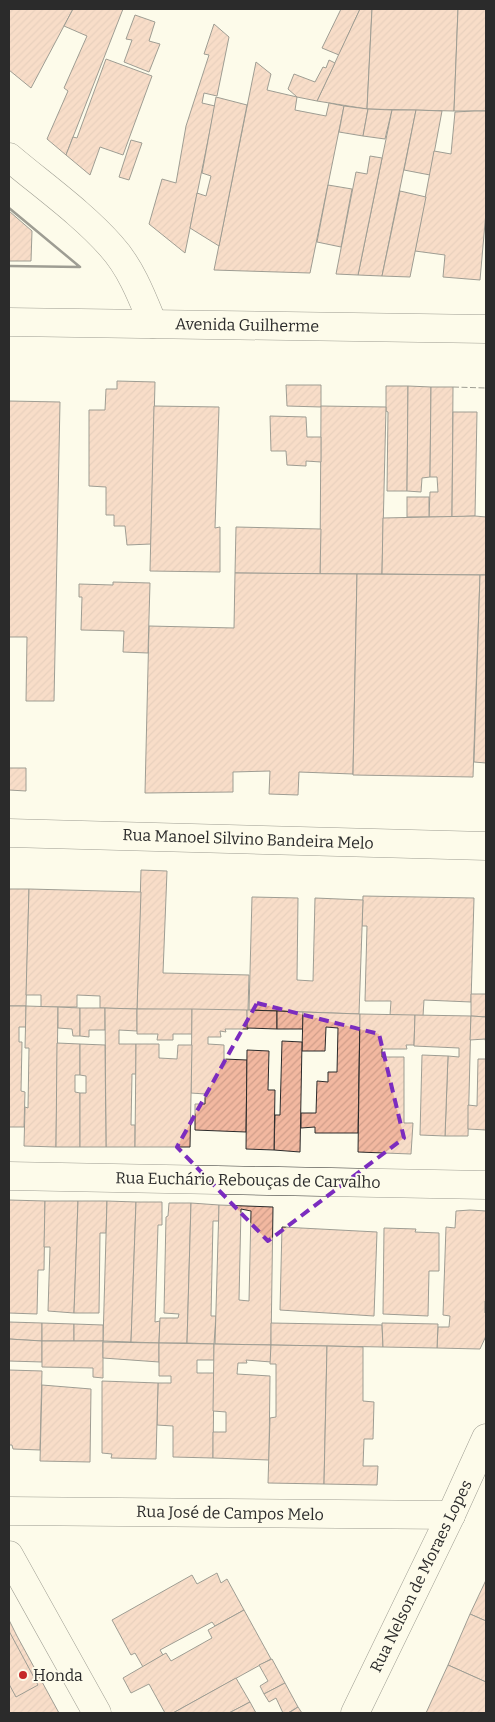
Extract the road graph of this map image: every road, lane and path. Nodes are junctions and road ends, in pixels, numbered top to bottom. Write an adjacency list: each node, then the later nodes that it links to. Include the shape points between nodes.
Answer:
1 (9, 157): 3 (street, via 112,247 140,292)
2 (9, 322): 3 (street, Avenida Guilherme)
3 (153, 324): 4 (street, Avenida Guilherme)
4 (486, 329)
5 (9, 833): 6 (street, Rua Manoel Silvino Bandeira Melo)
6 (486, 846)
7 (9, 1176): 8 (street, Rua Euchário Rebouças de Carvalho)
8 (486, 1185)
9 (486, 1438): 11 (street, Rua Nelson de Moraes Lopes)
10 (9, 1511): 11 (street, Rua José de Campos Melo)
11 (451, 1515): 14 (street, Rua Nelson de Moraes Lopes)
12 (9, 1556): 13 (street)
13 (97, 1713)
14 (355, 1713)

